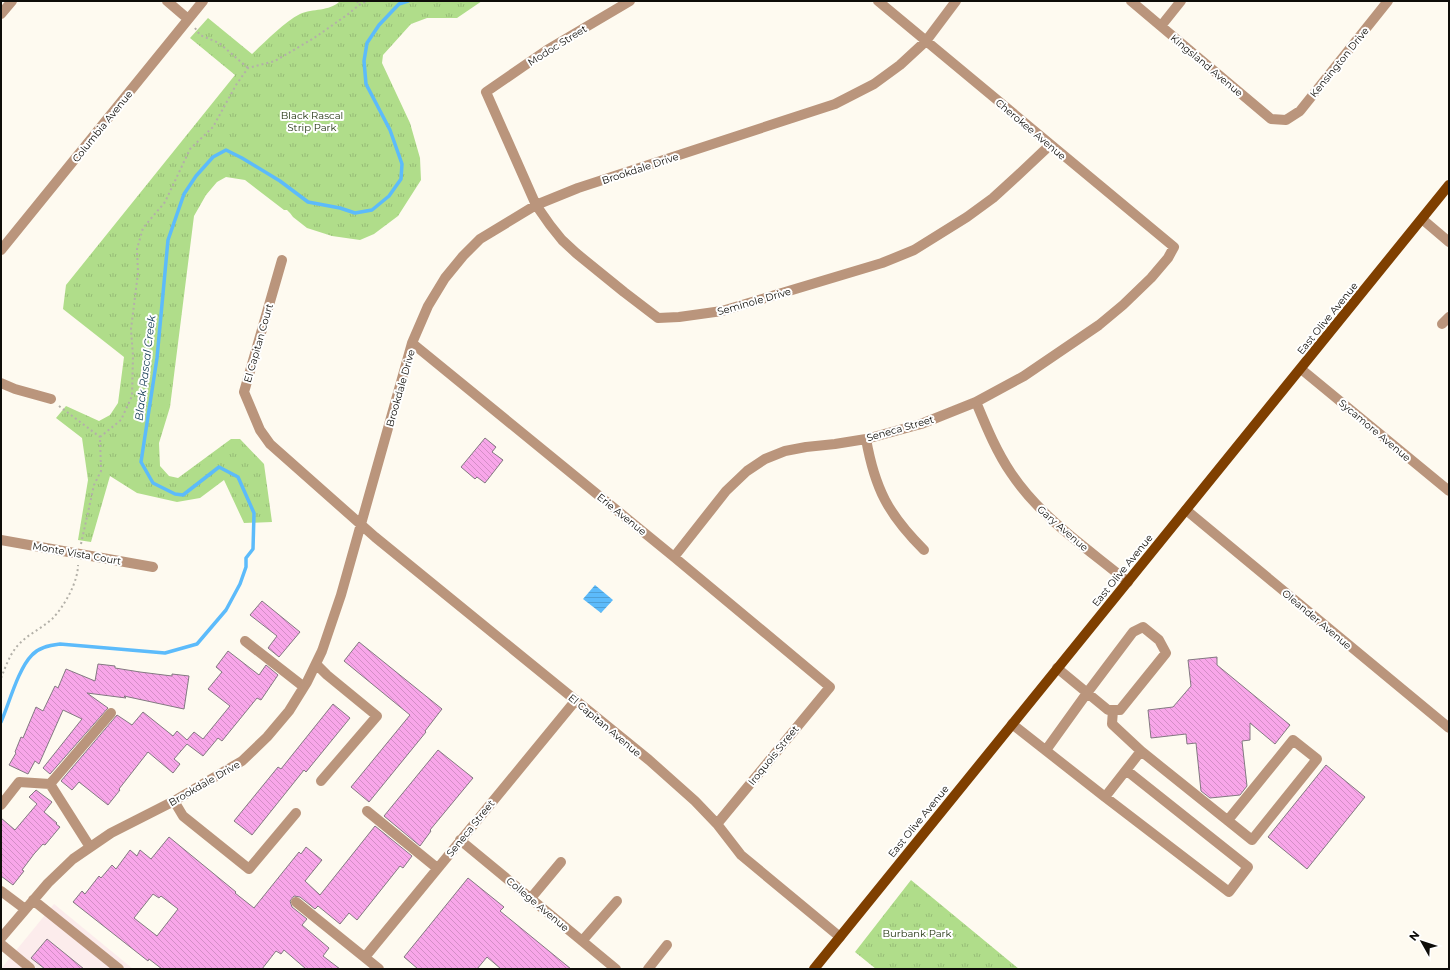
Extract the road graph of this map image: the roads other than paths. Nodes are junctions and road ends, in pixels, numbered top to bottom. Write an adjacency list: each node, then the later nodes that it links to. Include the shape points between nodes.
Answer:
1 (12, 1): 10 (street)
2 (167, 1): 11 (street)
3 (203, 1): 11 (street, Columbia Avenue)
4 (630, 1): 14 (street, Modoc Street, via 547,50)
5 (878, 1): 13 (street, Cherokee Avenue)
6 (956, 1): 13 (street, Brookdale Drive)
7 (1131, 1): 12 (street, Kingsland Avenue)
8 (1181, 1): 12 (street)
9 (1388, 1): 15 (street, Kensington Drive, via 1300,111)
10 (1, 14)
11 (188, 19): 21 (street, Columbia Avenue)
12 (1161, 26): 15 (street, Kingsland Avenue, via 1271,119)
13 (926, 41): 16 (street, Cherokee Avenue); 18 (street, Brookdale Drive, via 874,84 835,104 578,188)
14 (486, 92): 18 (street, Seminole Drive)
15 (1286, 120)
16 (1050, 145): 18 (street, Seminole Drive, via 993,198 914,250 882,263 722,311 680,317 658,318 624,292 562,240); 22 (street, Cherokee Avenue, via 1174,247)
17 (1449, 185): 19 (main road, East Olive Avenue)
18 (536, 205): 24 (street, Brookdale Drive, via 480,239 463,256 445,278 428,306)
19 (1422, 219): 20 (street); 25 (main road, East Olive Avenue)
20 (1449, 242)
21 (1, 250)
22 (1168, 258): 28 (street, Seneca Street, via 1129,300 1099,325 1024,376)
23 (282, 260): 32 (street, El Capitan Court, via 244,392 260,430 270,444)
24 (412, 343): 32 (street, Brookdale Drive); 35 (street, Erie Avenue)
25 (1301, 369): 30 (street, Sycamore Avenue); 31 (main road, East Olive Avenue)
26 (1, 383): 27 (street)
27 (51, 399)
28 (976, 402): 29 (street, Seneca Street, via 921,424); 37 (street, Gary Avenue, via 993,441 1024,490 1063,530)
29 (866, 439): 34 (street, via 870,464 881,494 906,532); 35 (street, Seneca Street, via 785,451 747,471 726,491)
30 (1449, 491)
31 (1186, 510): 37 (main road, East Olive Avenue); 48 (street, Oleander Avenue)
32 (361, 523): 39 (street, Brookdale Drive, via 341,595); 44 (street, El Capitan Avenue)
33 (1, 540): 36 (street, Monte Vista Court)
34 (924, 550)
35 (674, 557): 41 (street, Erie Avenue)
36 (154, 567)
37 (1128, 582): 40 (main road, East Olive Avenue)
38 (246, 641): 42 (street)
39 (316, 664): 42 (street, Brookdale Drive); 52 (street, via 378,716)
40 (1058, 668): 43 (street); 47 (main road, East Olive Avenue)
41 (830, 686): 60 (street, Iroquois Street)
42 (304, 687): 55 (street, Brookdale Drive, via 289,711 242,761)
43 (1087, 693): 45 (street, via 1108,710); 45 (street, via 1133,632 1143,627 1159,640 1166,653 1120,710); 49 (street)
44 (576, 700): 60 (street, El Capitan Avenue, via 649,760); 61 (street, Seneca Street)
45 (1113, 710): 50 (street, via 1112,724)
46 (111, 713): 53 (street)
47 (1012, 724): 49 (street); 71 (main road, East Olive Avenue)
48 (1449, 728)
49 (1046, 750): 54 (street)
50 (1141, 751): 51 (street); 59 (street)
51 (1126, 770): 54 (street); 54 (street, via 1248,867 1229,892)
52 (321, 782)
53 (50, 784): 56 (street, via 19,782); 62 (street)
54 (1105, 797)
55 (174, 801): 58 (street, via 183,816 249,869); 62 (street, Brookdale Drive, via 111,833)
56 (1, 805)
57 (367, 811): 64 (street)
58 (296, 813)
59 (1228, 820): 59 (street, via 1252,840 1317,759 1293,740)
60 (717, 824): 71 (street, El Capitan Avenue, via 741,855)
61 (460, 840): 64 (street, Seneca Street); 66 (street, College Avenue)
62 (90, 847): 67 (street, Brookdale Drive, via 73,859)
63 (561, 862): 66 (street)
64 (437, 868): 76 (street, Seneca Street)
65 (1, 891): 70 (street)
66 (531, 898): 73 (street, College Avenue)
67 (33, 900): 70 (street, Brookdale Drive); 78 (street)
68 (617, 901): 73 (street)
69 (296, 902): 76 (street)
70 (25, 910): 72 (street, Brookdale Drive)
71 (840, 937): 82 (main road, East Olive Avenue)
72 (1, 938)
73 (582, 941): 80 (street, College Avenue)
74 (1, 944): 77 (street)
75 (667, 945): 81 (street)
76 (365, 957): 79 (street)
77 (31, 969)
78 (119, 969)
79 (379, 969)
80 (616, 969)
81 (648, 969)
82 (814, 969)

